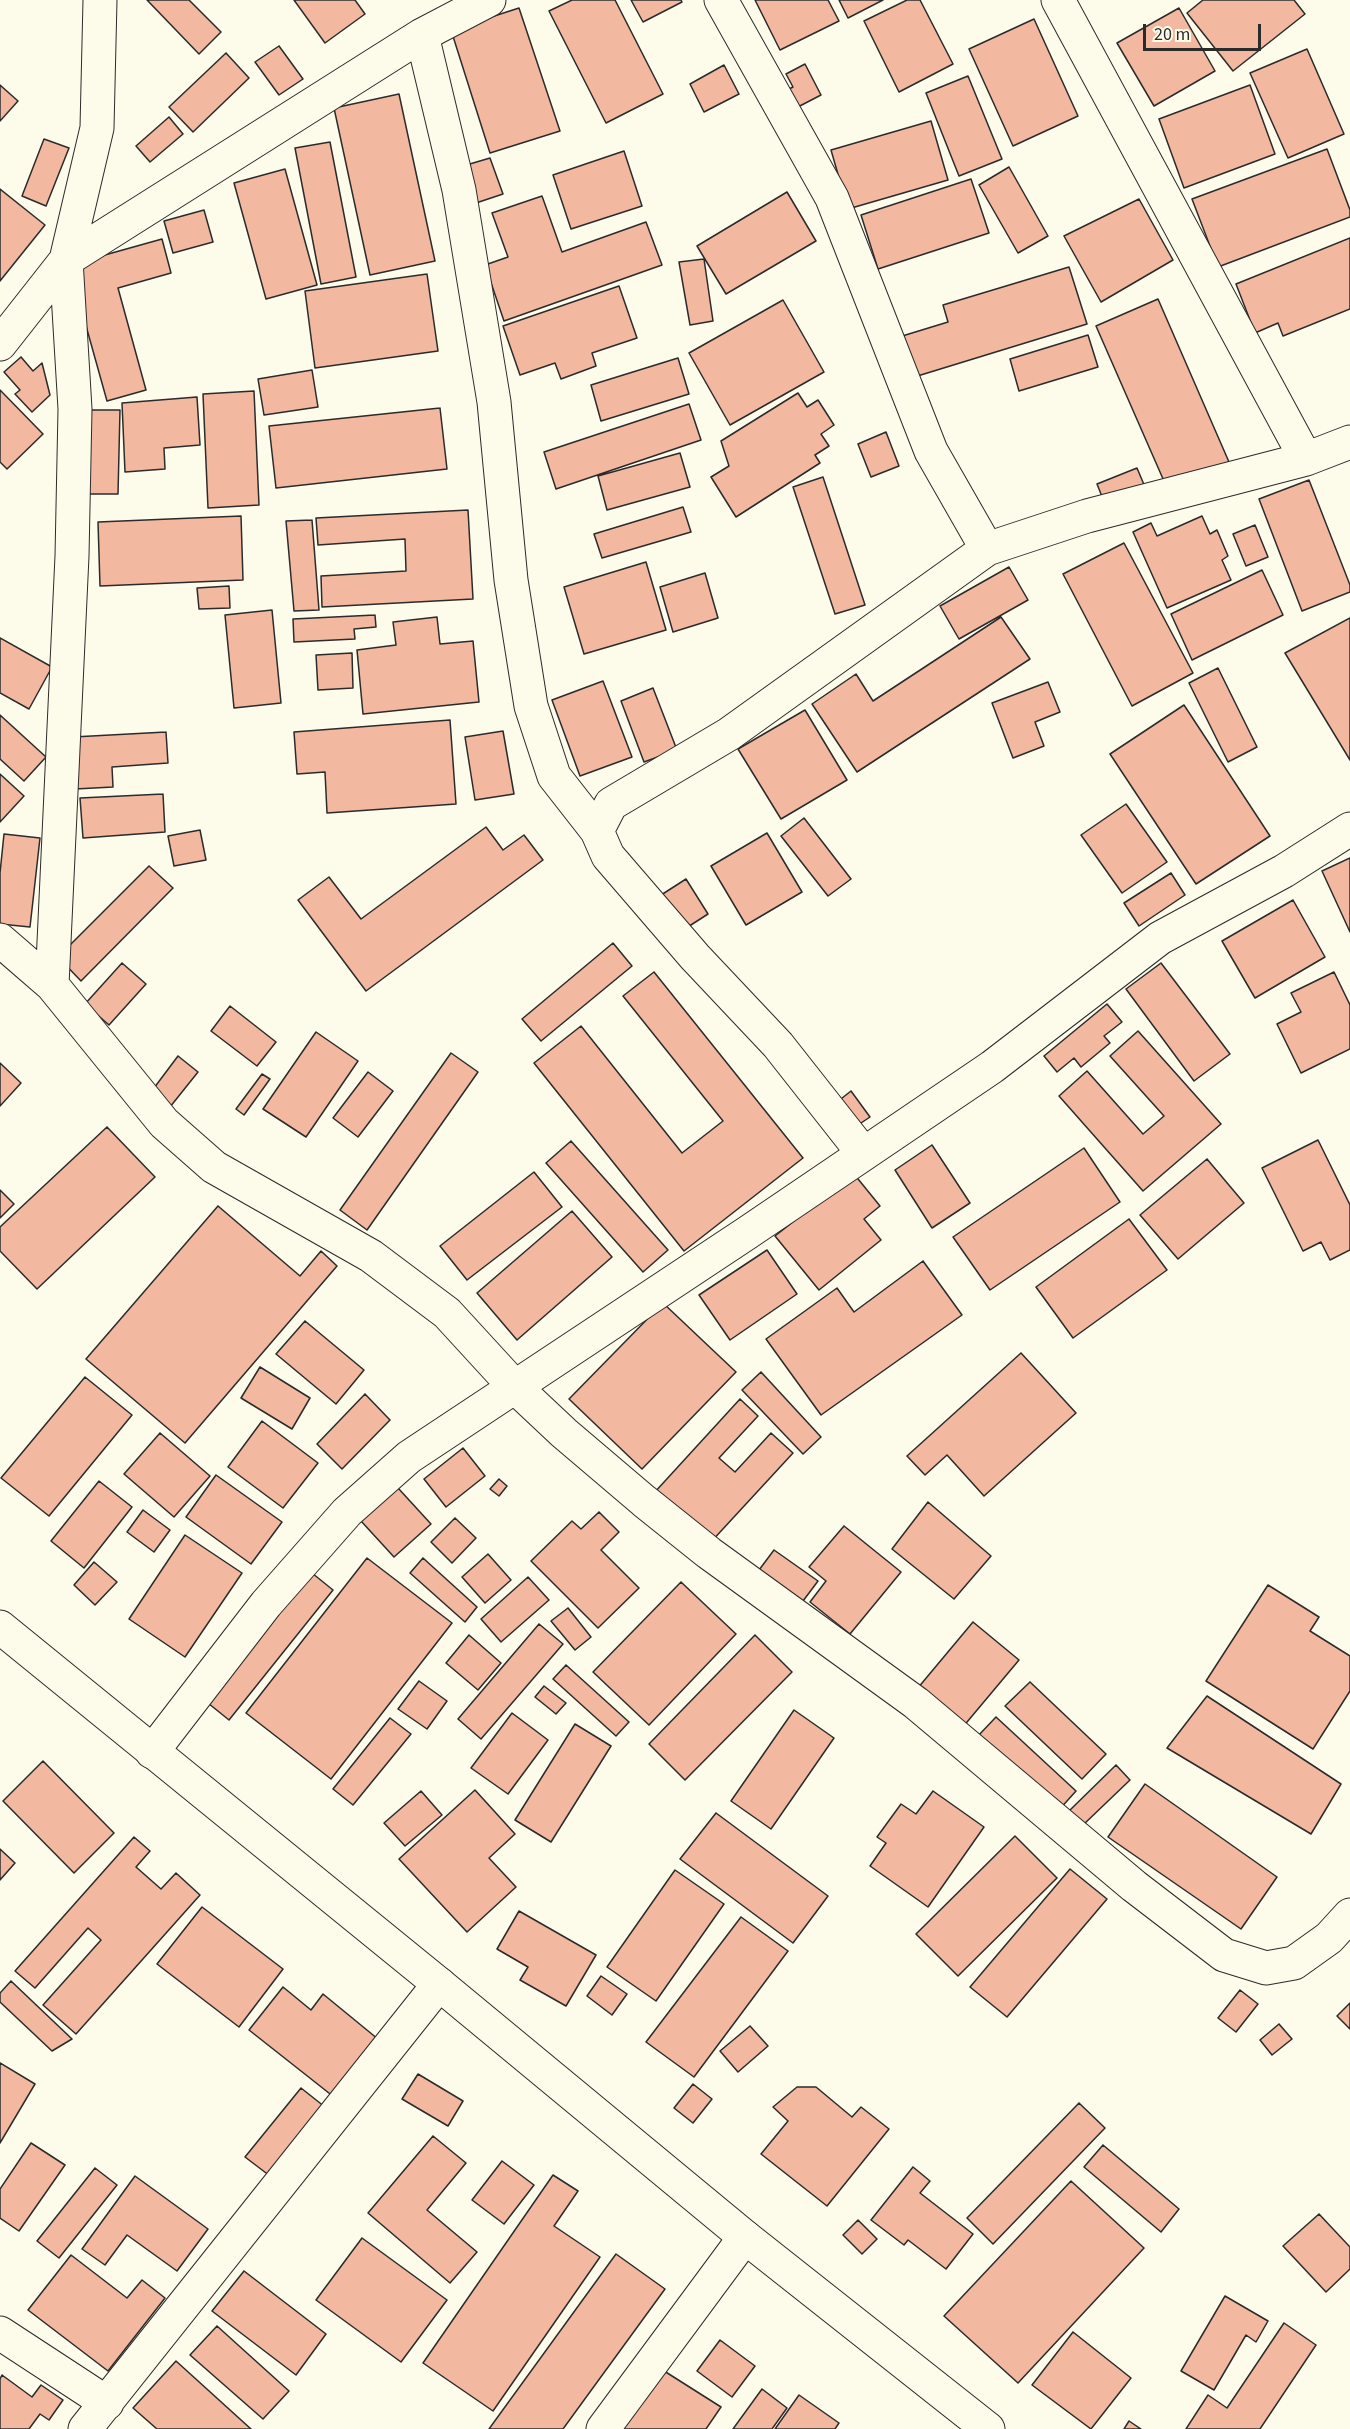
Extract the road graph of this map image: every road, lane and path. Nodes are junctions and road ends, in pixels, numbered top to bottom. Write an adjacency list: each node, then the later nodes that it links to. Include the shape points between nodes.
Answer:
1 (100, 0): 6 (street, via 97,128)
2 (489, 0): 5 (street)
3 (721, 0): 10 (street, via 832,198 931,451)
4 (1058, 0): 9 (street)
5 (422, 35): 6 (street); 12 (street, via 459,190 494,402 511,580 531,706 554,776)
6 (66, 260): 7 (street); 14 (street, via 75,409)
7 (0, 344)
8 (1350, 442): 9 (street)
9 (1306, 459): 10 (street, via 1087,516)
10 (987, 549): 12 (street, via 737,728 611,804)
11 (1350, 829): 15 (street, via 1284,872 1160,938 992,1067)
12 (597, 831): 15 (street, via 608,856 778,1046)
13 (0, 940): 14 (street)
14 (52, 985): 16 (street, via 164,1123 214,1167 371,1256 447,1313)
15 (863, 1153): 16 (street)
16 (514, 1386): 18 (street, via 409,1456 347,1512 266,1604); 19 (street, via 564,1433 709,1553 916,1703 1134,1886 1224,1954 1266,1968 1294,1963 1329,1938)
17 (0, 1627): 18 (street)
18 (152, 1752): 20 (street)
19 (1350, 1915)
20 (439, 1984): 21 (street); 23 (street)
21 (745, 2237): 25 (street); 26 (street)
22 (0, 2333): 23 (street)
23 (107, 2403): 24 (street)
24 (85, 2429)
25 (603, 2429)
26 (988, 2429)

